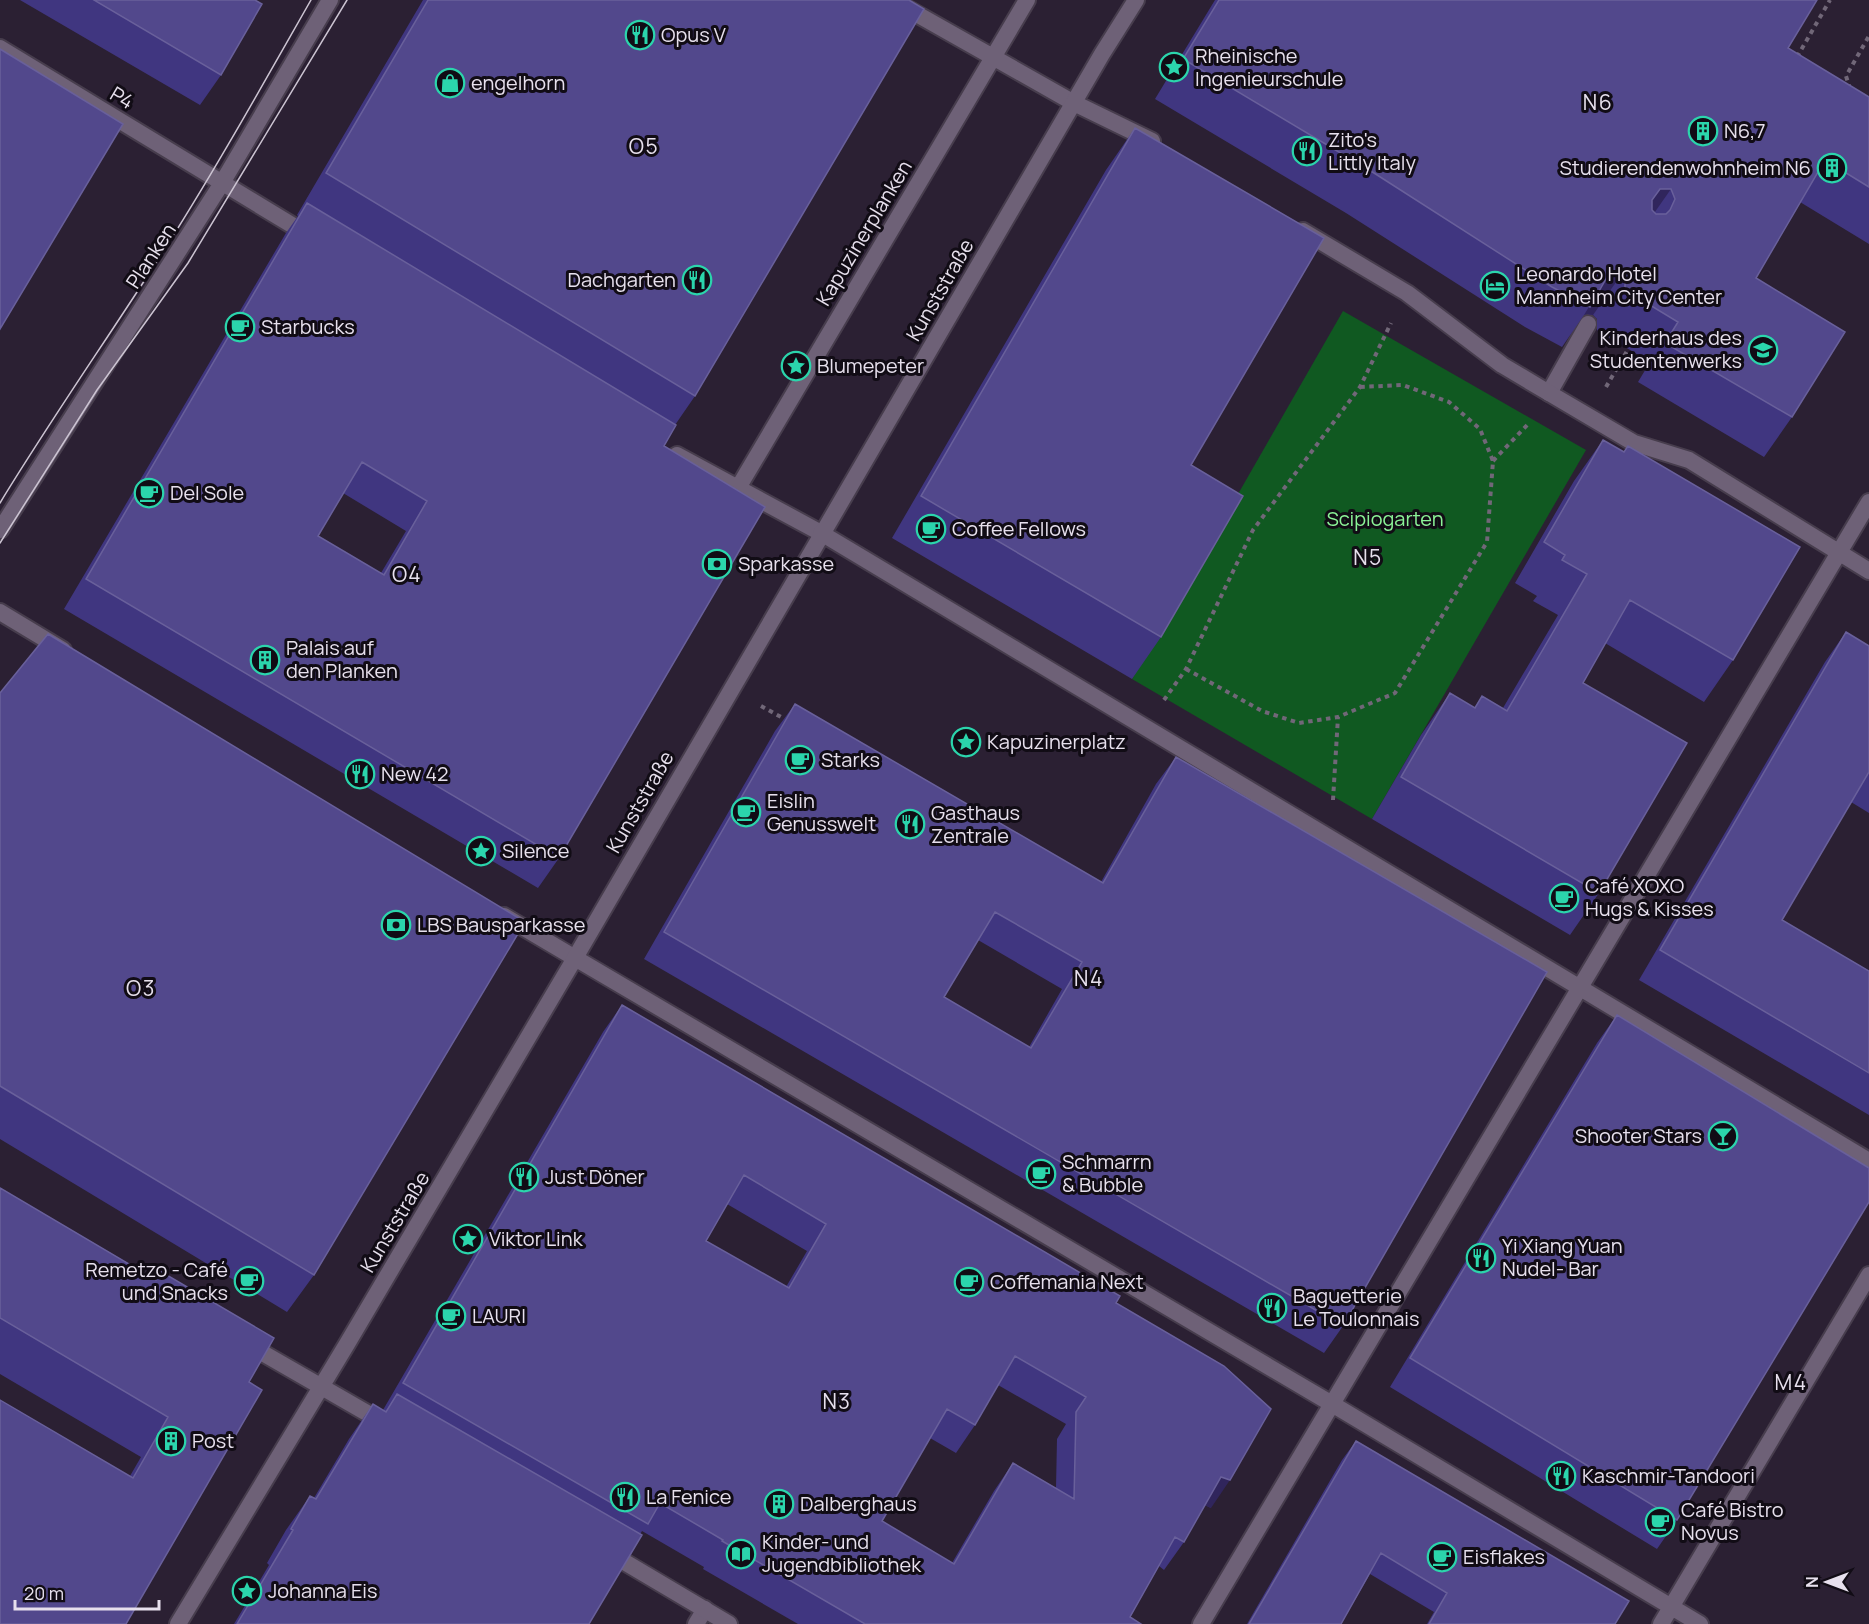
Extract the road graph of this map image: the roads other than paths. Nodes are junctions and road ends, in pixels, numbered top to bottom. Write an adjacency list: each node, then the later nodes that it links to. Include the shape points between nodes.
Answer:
1 (330, 0): 9 (street, Planken)
2 (892, 0): 6 (street)
3 (1027, 0): 6 (street, Kapuzinerplanken)
4 (1136, 0): 7 (street, Kunststraße)
5 (0, 48): 9 (street, P4)
6 (993, 57): 7 (street); 15 (street, Kapuzinerplanken)
7 (1074, 103): 8 (street); 18 (street, Kunststraße)
8 (1170, 152)
9 (222, 183): 11 (street, P4); 17 (street, Planken)
10 (1293, 225): 13 (street, via 1407,294 1502,364)
11 (325, 245)
12 (1588, 324): 13 (street)
13 (1549, 393): 19 (street, via 1634,444 1689,460)
14 (660, 447): 15 (street)
15 (738, 488): 18 (street)
16 (1869, 502): 19 (street)
17 (0, 530)
18 (821, 533): 24 (street, Kunststraße); 25 (street)
19 (1839, 553): 20 (street); 25 (street)
20 (1869, 571)
21 (0, 612): 22 (street)
22 (75, 657)
23 (486, 905): 24 (street)
24 (575, 958): 29 (street, Kunststraße); 30 (street)
25 (1580, 988): 26 (street); 30 (street)
26 (1869, 1161)
27 (1869, 1275): 33 (street)
28 (229, 1333): 29 (street)
29 (321, 1386): 31 (street); 35 (street, Kunststraße)
30 (1332, 1404): 33 (street); 37 (street)
31 (399, 1432)
32 (593, 1544): 34 (street)
33 (1671, 1607): 38 (street); 39 (street)
34 (700, 1617): 36 (street)
35 (178, 1624)
36 (729, 1624)
37 (1201, 1624)
38 (1661, 1624)
39 (1700, 1624)

